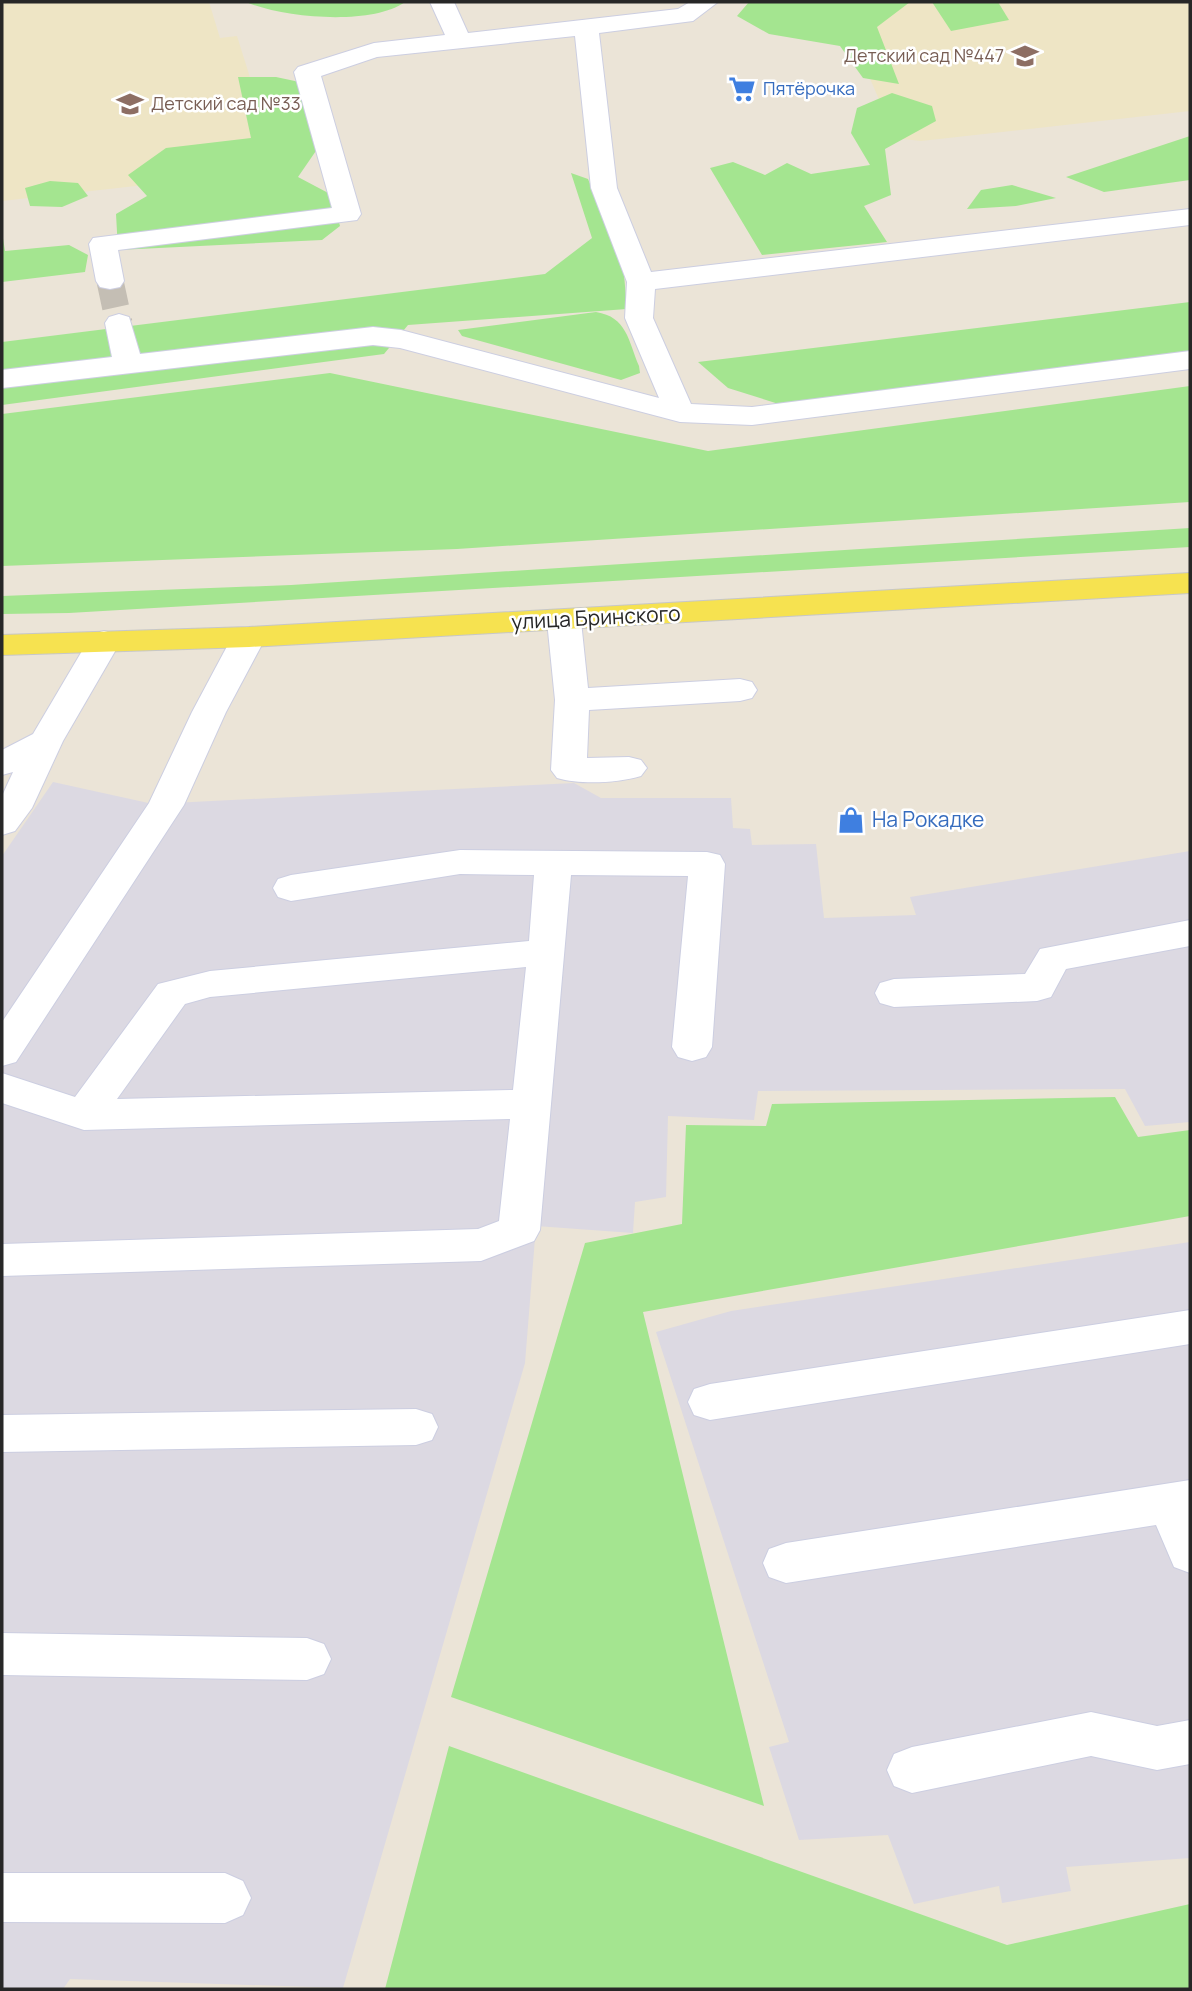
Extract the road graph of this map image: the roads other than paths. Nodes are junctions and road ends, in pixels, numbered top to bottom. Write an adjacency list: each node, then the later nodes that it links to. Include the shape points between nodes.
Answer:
1 (442, 2): 4 (lane)
2 (706, 2): 3 (lane, via 684,16)
3 (586, 28): 4 (lane); 7 (lane, via 604,188)
4 (460, 41): 6 (lane, via 374,50 307,72 347,214 103,244)
5 (1190, 217): 7 (lane)
6 (110, 281)
7 (641, 282): 12 (lane, via 639,318)
8 (119, 323): 10 (lane)
9 (1190, 360): 12 (lane, via 752,416)
10 (128, 365): 11 (lane); 12 (lane, via 373,336 401,339)
11 (2, 379)
12 (680, 413)
13 (1190, 583): 14 (main road, улица Бринского)
14 (564, 621): 15 (main road, улица Бринского); 19 (lane)
15 (249, 637): 16 (main road, улица Бринского); 31 (lane, via 166,805)
16 (104, 641): 17 (main road, улица Бринского); 20 (lane)
17 (2, 645)
18 (740, 690): 19 (lane)
19 (572, 700): 23 (lane, via 569,770)
20 (46, 741): 21 (lane); 22 (lane); 24 (lane)
21 (2, 743)
22 (2, 764)
23 (629, 768)
24 (2, 823)
25 (553, 863): 26 (lane, via 460,862); 28 (lane); 30 (lane, via 707,864)
26 (291, 888)
27 (1190, 933): 29 (lane, via 1053,958 1037,987)
28 (547, 952): 33 (lane); 34 (lane, via 210,984 172,994)
29 (894, 993)
30 (692, 1047)
31 (2, 1052)
32 (2, 1088): 34 (lane)
33 (531, 1104): 34 (lane); 35 (lane, via 519,1230 481,1245)
34 (84, 1115)
35 (2, 1260)
36 (1190, 1327): 37 (lane)
37 (710, 1402)
38 (416, 1427): 39 (lane)
39 (2, 1434)
40 (1181, 1501): 41 (lane); 42 (lane)
41 (1190, 1553)
42 (786, 1563)
43 (2, 1654): 44 (lane)
44 (307, 1659)
45 (1190, 1742): 46 (lane, via 1157,1748 1091,1734)
46 (912, 1770)
47 (2, 1898): 48 (lane)
48 (225, 1898)

